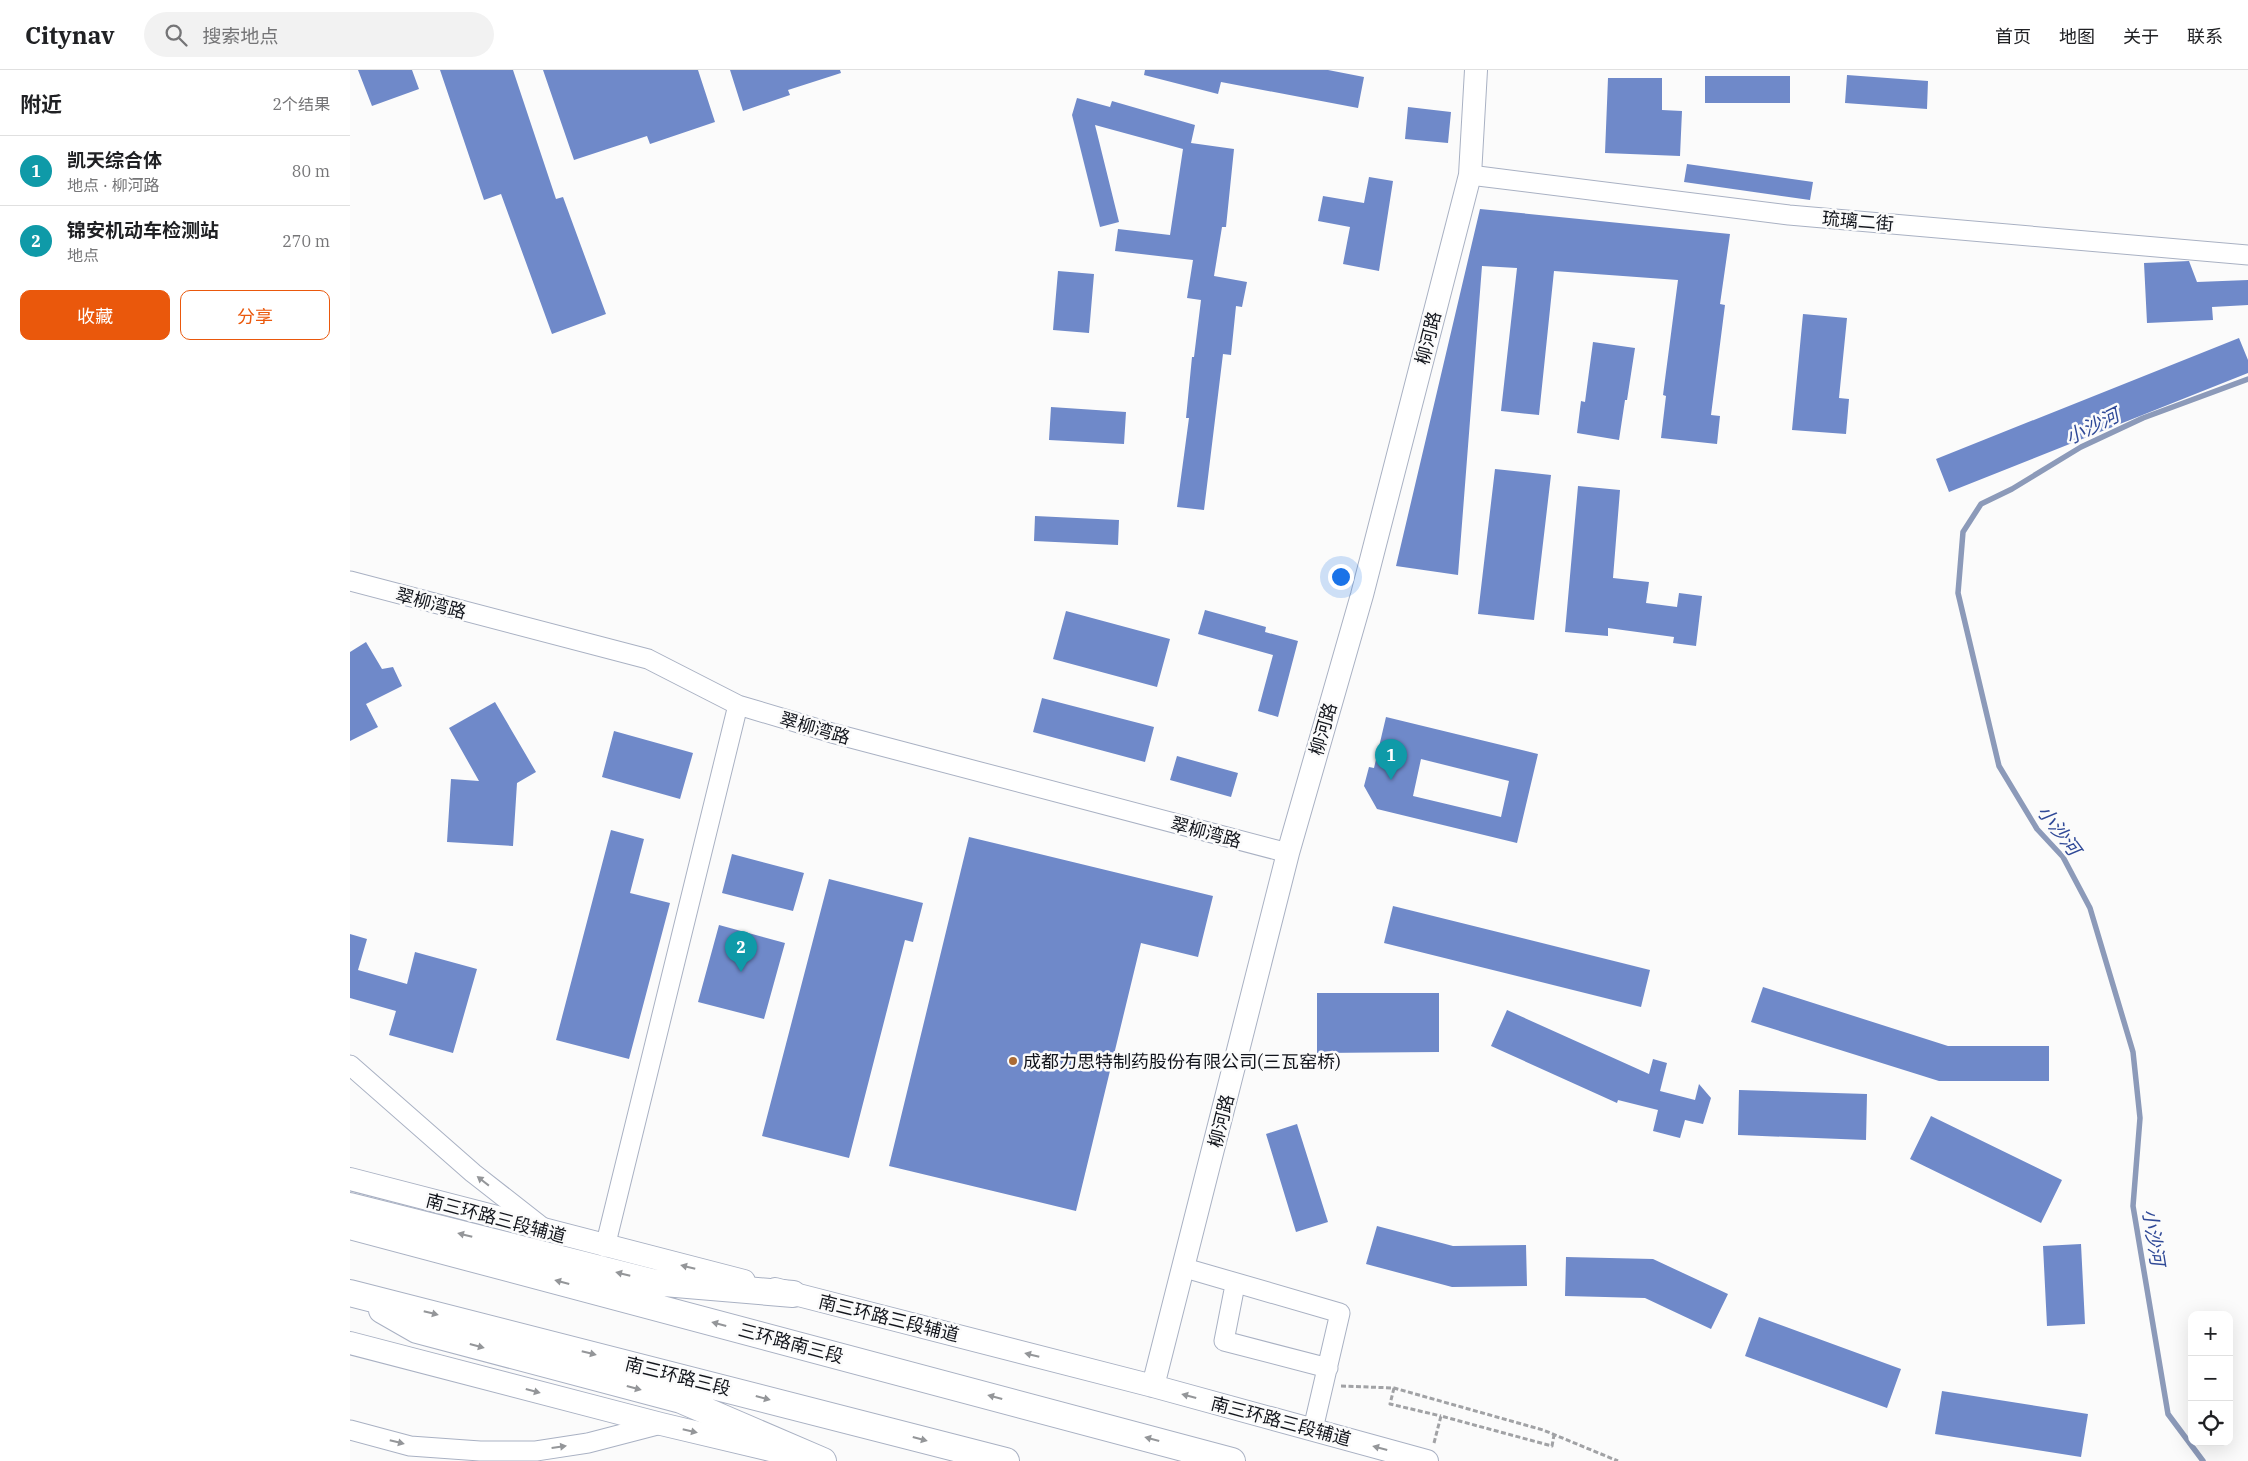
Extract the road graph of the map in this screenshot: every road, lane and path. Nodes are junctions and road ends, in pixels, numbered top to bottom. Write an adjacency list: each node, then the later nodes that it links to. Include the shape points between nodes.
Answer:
1 (1476, 70): 2 (main road, 柳河路)
2 (1470, 175): 3 (street, 琉璃二街, via 1790,215); 6 (main road, 柳河路, via 1362,595)
3 (2248, 254)
4 (350, 581): 5 (street, 翠柳湾路, via 648,660)
5 (738, 705): 6 (street, 翠柳湾路, via 832,734); 12 (street)
6 (1288, 853): 13 (main road, 柳河路)
7 (350, 1065): 11 (street, one-way to 7, via 473,1173)
8 (350, 1179): 11 (main road, 南三环路三段辅道)
9 (350, 1206): 16 (highway, one-way to 9, via 652,1282)
10 (350, 1226): 30 (highway, 三环路南三段, one-way to 10)
11 (549, 1232): 12 (main road, 南三环路三段辅道)
12 (605, 1247): 16 (main road, 南三环路三段辅道, one-way to 12)
13 (1185, 1268): 14 (street); 19 (main road, 柳河路)
14 (1236, 1285): 18 (street, via 1224,1341); 18 (street, via 1340,1313)
15 (351, 1293): 28 (highway, one-way to 28, via 417,1330 681,1400); 29 (highway, 南三环路三段, one-way to 29)
16 (793, 1294): 19 (main road, 南三环路三段辅道, one-way to 16)
17 (350, 1343): 22 (main road, one-way to 22)
18 (1325, 1377): 20 (path); 24 (street)
19 (1154, 1386): 24 (main road, 南三环路三段辅道, one-way to 19)
20 (1394, 1388): 21 (path, via 1390,1404); 25 (path)
21 (1441, 1416): 25 (path, via 1552,1446); 26 (path)
22 (662, 1424): 23 (street, one-way to 22, via 410,1446 536,1451 588,1443); 27 (main road, one-way to 27)
23 (350, 1430)
24 (1313, 1430): 26 (main road, 南三环路三段辅道, one-way to 24)
25 (1554, 1434): 31 (path)
26 (1429, 1456)
27 (819, 1461)
28 (823, 1461)
29 (1006, 1461)
30 (1232, 1461)
31 (1618, 1461)

